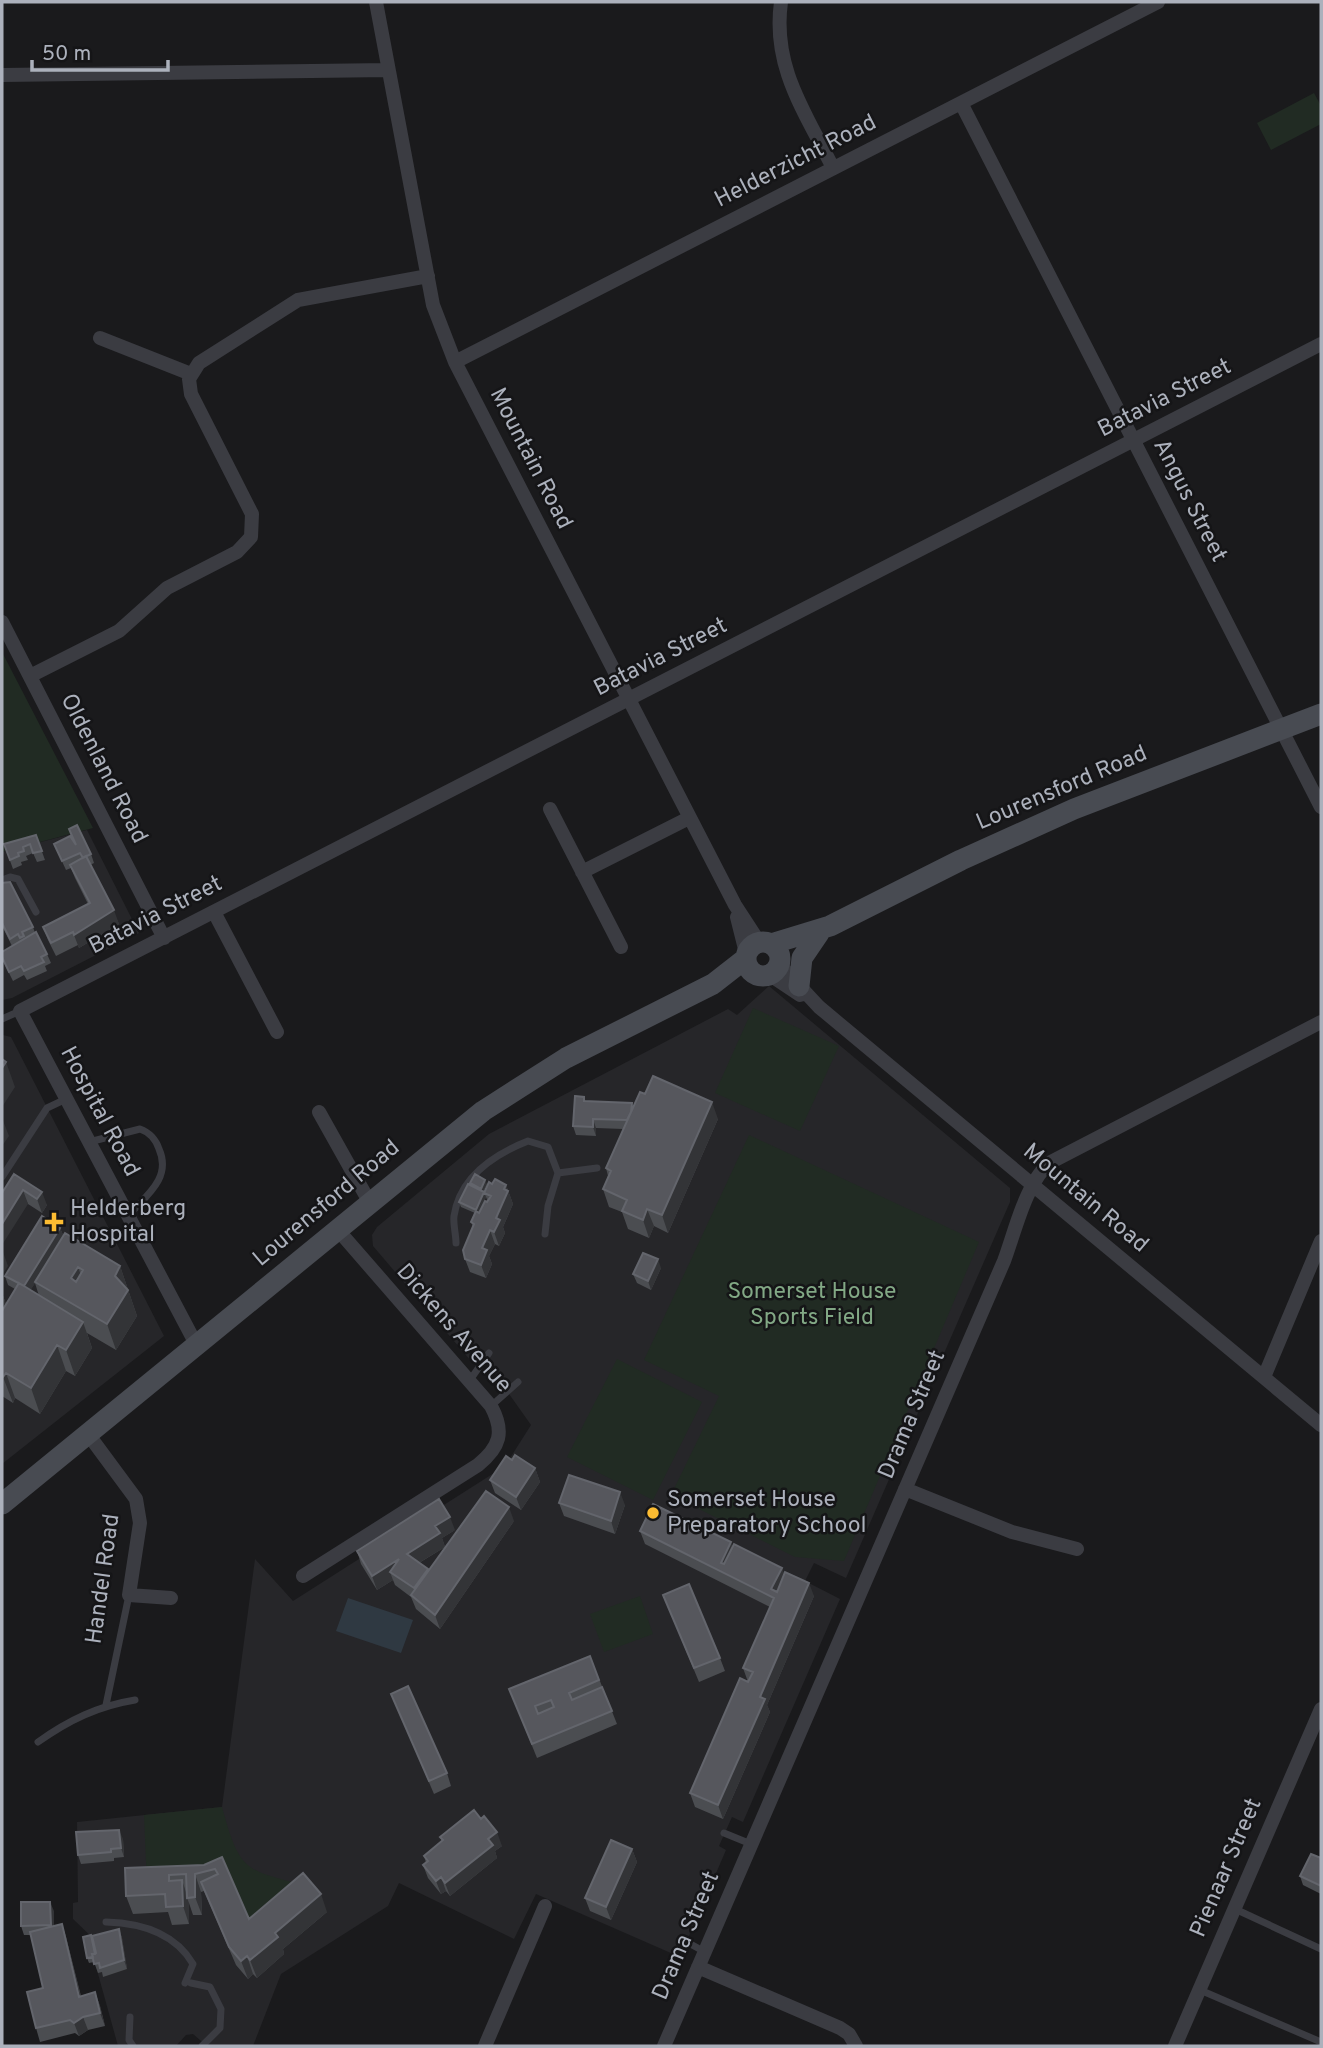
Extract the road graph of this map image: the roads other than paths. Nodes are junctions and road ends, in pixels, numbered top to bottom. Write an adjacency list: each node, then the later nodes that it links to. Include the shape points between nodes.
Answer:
1 (376, 2): 4 (street, Mountain Road)
2 (781, 2): 7 (street, via 779,38 785,72)
3 (1158, 2): 6 (street, Helderzicht Road)
4 (388, 70): 5 (street); 8 (street, Mountain Road)
5 (2, 75)
6 (961, 103): 7 (street, Helderzicht Road); 13 (street, Angus Street)
7 (833, 168): 11 (street, Helderzicht Road)
8 (428, 276): 11 (street, Mountain Road, via 433,305); 12 (street, via 298,300 199,363)
9 (100, 338): 12 (street)
10 (1321, 344): 13 (street, Batavia Street)
11 (455, 362): 16 (street, Mountain Road)
12 (191, 374): 15 (street, via 191,394 251,514 251,537 237,552 166,588 119,631)
13 (1132, 441): 16 (street, Batavia Street); 18 (street, Angus Street)
14 (2, 622): 15 (street, Oldenland Road)
15 (30, 676): 27 (street, Oldenland Road)
16 (629, 700): 21 (street, Mountain Road); 25 (street, Batavia Street)
17 (1321, 714): 18 (street, Lourensford Road)
18 (1282, 730): 19 (street, Angus Street); 26 (street, Lourensford Road, via 1074,809)
19 (1321, 807)
20 (550, 809): 22 (street)
21 (690, 818): 22 (street); 29 (street, Mountain Road)
22 (582, 872): 28 (street)
23 (2, 880): 24 (lane, via 18,879)
24 (36, 912)
25 (214, 912): 27 (street, Batavia Street); 35 (street)
26 (824, 930): 29 (street, Lourensford Road); 30 (street, via 802,958)
27 (164, 938): 32 (street, Batavia Street)
28 (621, 947)
29 (763, 959): 30 (street, Mountain Road); 31 (street, Mountain Road); 43 (street, Lourensford Road, via 511,1090)
30 (799, 986): 31 (street, Mountain Road)
31 (819, 1007): 42 (street, Mountain Road)
32 (20, 1012): 33 (lane); 36 (street, Hospital Road)
33 (2, 1018)
34 (1321, 1022): 42 (street, Drama Street, via 1051,1162)
35 (277, 1032)
36 (66, 1099): 38 (street, Hospital Road); 41 (lane, via 47,1108)
37 (319, 1112): 43 (street)
38 (89, 1142): 44 (street, Hospital Road); 44 (lane, via 140,1129 156,1142 163,1160 162,1175)
39 (597, 1168): 40 (lane)
40 (558, 1173): 46 (lane); 48 (lane, via 548,1147 539,1142 528,1141 488,1161 458,1200)
41 (2, 1177)
42 (1032, 1184): 51 (street, Mountain Road); 57 (street, Drama Street, via 1004,1261)
43 (370, 1203): 45 (street, Lourensford Road)
44 (128, 1216): 49 (street, Hospital Road)
45 (338, 1230): 49 (street, Lourensford Road); 52 (street, Dickens Avenue)
46 (545, 1234)
47 (1321, 1241): 51 (street)
48 (456, 1243)
49 (197, 1346): 56 (street, Lourensford Road)
50 (489, 1353): 52 (lane)
51 (1264, 1377): 55 (street, Mountain Road)
52 (469, 1381): 54 (street, Dickens Avenue)
53 (518, 1382): 54 (lane)
54 (491, 1406): 60 (street, Dickens Avenue, via 501,1434 490,1455)
55 (1321, 1425)
56 (88, 1434): 58 (street, Lourensford Road); 61 (street, Handel Road, via 136,1499 140,1523)
57 (905, 1489): 59 (street, via 1012,1532); 68 (street, Drama Street)
58 (2, 1504)
59 (1077, 1549)
60 (303, 1576)
61 (129, 1595): 62 (street); 64 (lane, Handel Road)
62 (171, 1598)
63 (135, 1700): 64 (lane)
64 (106, 1705): 66 (lane)
65 (1321, 1709): 70 (street, Pienaar Street)
66 (38, 1742)
67 (724, 1833): 68 (lane)
68 (751, 1844): 74 (street, Drama Street)
69 (545, 1906): 81 (street)
70 (1234, 1909): 73 (lane); 76 (street, Pienaar Street)
71 (106, 1922): 80 (lane, via 147,1928 184,1948 193,1964 188,1983 210,1987 221,2009 220,2028)
72 (685, 1941): 74 (lane)
73 (1321, 1949)
74 (705, 1952): 75 (street, Drama Street)
75 (698, 1967): 82 (street, Drama Street); 83 (street, via 840,2028)
76 (1199, 1989): 78 (lane); 84 (street, Pienaar Street)
77 (130, 2017): 79 (lane)
78 (1321, 2042)
79 (132, 2046)
80 (202, 2046)
81 (485, 2046)
82 (664, 2046)
83 (856, 2046)
84 (1175, 2046)

